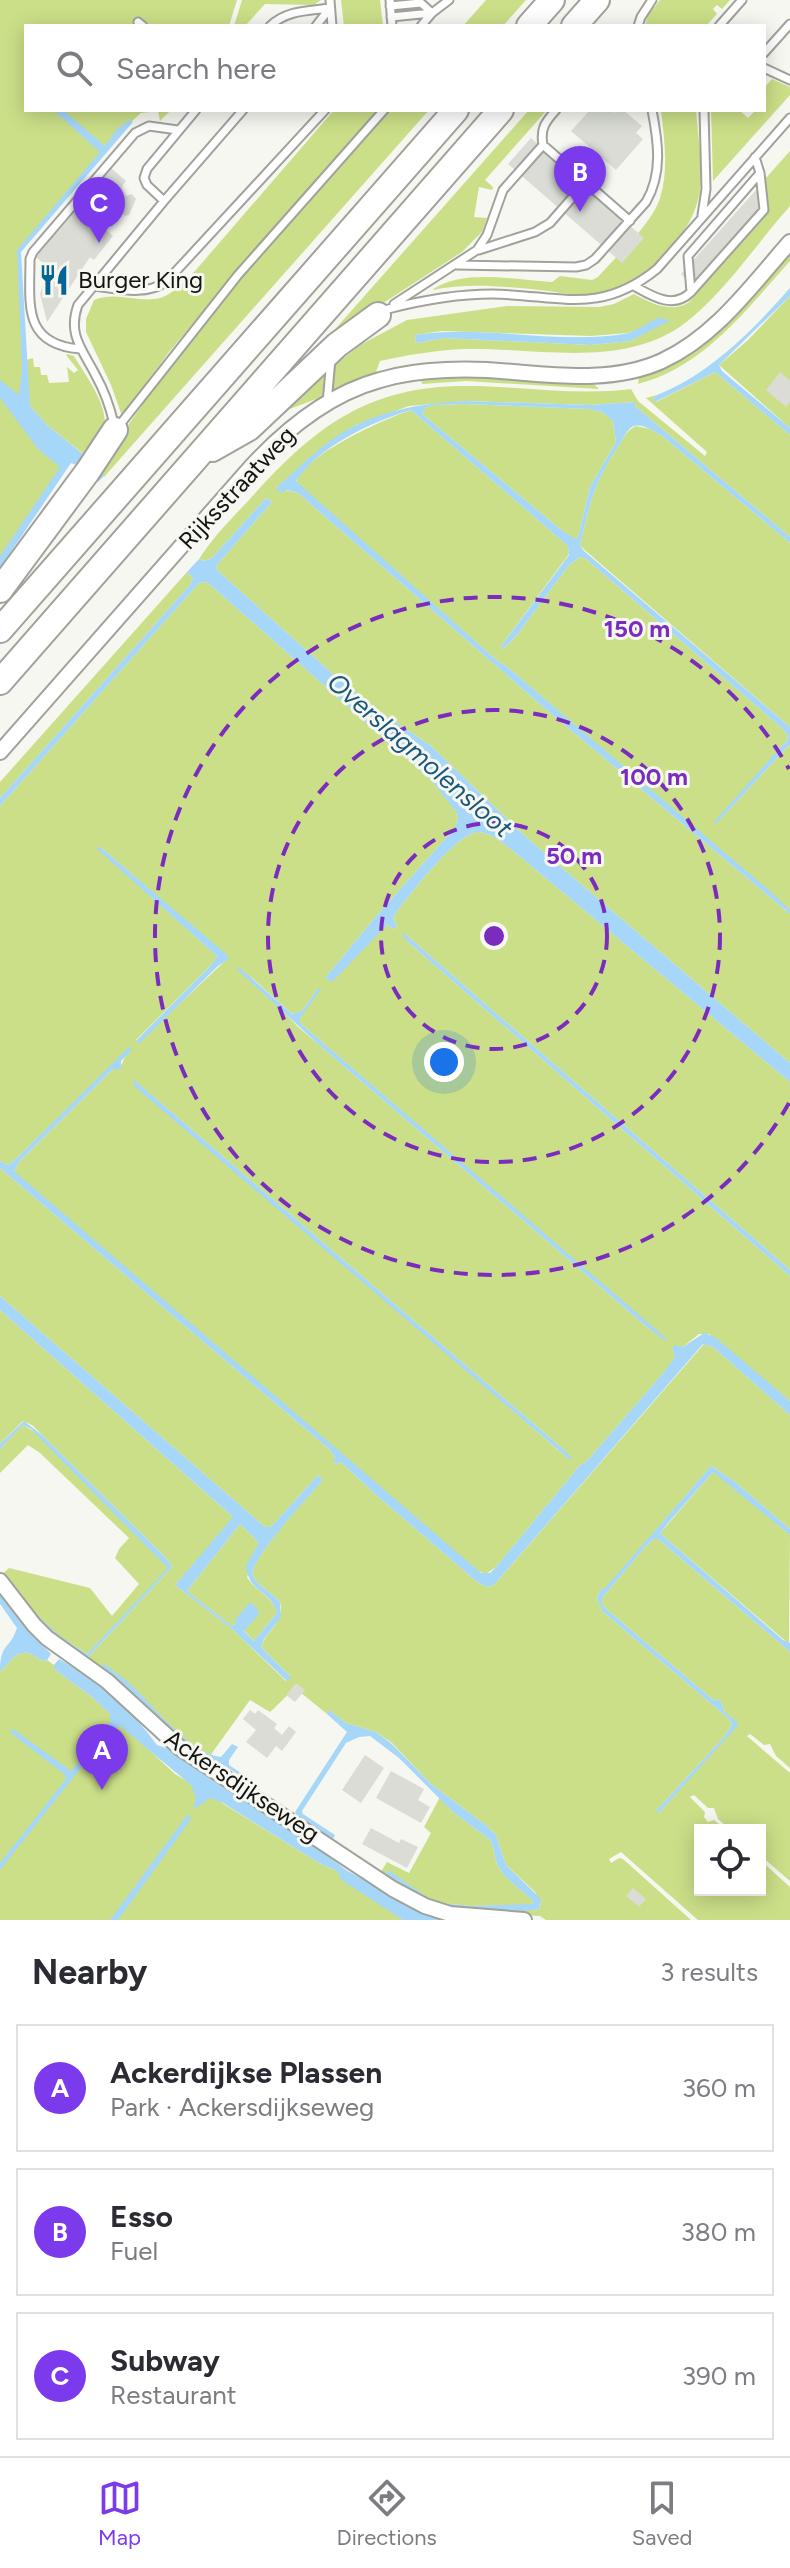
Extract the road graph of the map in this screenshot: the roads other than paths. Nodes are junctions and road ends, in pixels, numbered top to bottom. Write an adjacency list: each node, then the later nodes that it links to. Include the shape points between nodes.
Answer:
1 (449, 0): 8 (lane)
2 (552, 0): 14 (highway)
3 (597, 0): 15 (highway)
4 (652, 0): 16 (lane)
5 (742, 0): 17 (lane)
6 (390, 3): 8 (lane, via 421,3); 9 (lane)
7 (330, 4): 10 (lane); 11 (lane); 12 (lane)
8 (432, 13): 9 (lane); 13 (lane)
9 (392, 21)
10 (272, 24)
11 (317, 24)
12 (332, 24)
13 (423, 24)
14 (531, 24)
15 (576, 24)
16 (639, 24)
17 (721, 24)
18 (790, 24): 19 (lane)
19 (766, 51)
20 (766, 69): 21 (lane)
21 (790, 80)
22 (194, 112): 32 (lane)
23 (241, 112): 37 (lane)
24 (323, 112): 43 (lane, via 166,282 144,292)
25 (382, 112): 50 (lane, via 238,275)
26 (454, 112): 53 (highway)
27 (499, 112): 51 (highway)
28 (554, 112): 33 (lane, via 541,133)
29 (652, 112): 39 (lane, via 658,164 651,193)
30 (704, 112): 38 (lane)
31 (790, 118): 34 (lane)
32 (178, 130): 37 (lane, via 144,178); 47 (lane, via 139,129 33,252 31,312 37,328 57,346)
33 (543, 145): 36 (lane); 41 (lane, via 503,190)
34 (755, 157): 35 (lane); 38 (lane)
35 (760, 173): 45 (lane, via 688,256); 45 (lane, via 764,210)
36 (586, 182): 39 (lane); 41 (lane, via 550,223)
37 (164, 201): 43 (lane)
38 (702, 217): 44 (lane, via 657,269)
39 (630, 221): 42 (lane, via 586,265)
40 (790, 242): 49 (street, Rijksstraatweg, via 711,328 648,366 577,376 478,370 421,374 380,380)
41 (477, 250): 42 (lane)
42 (457, 265): 46 (lane)
43 (94, 286): 47 (lane, via 73,318)
44 (634, 286): 45 (lane, via 672,302); 46 (lane, via 590,301 471,294)
45 (691, 292)
46 (383, 312): 48 (highway)
47 (80, 349): 50 (lane, via 109,402)
48 (332, 349): 49 (lane); 51 (highway, via 249,428)
49 (327, 405): 55 (street, Rijksstraatweg, via 274,441)
50 (115, 430): 52 (highway)
51 (196, 458): 54 (highway)
52 (0, 590)
53 (0, 630)
54 (0, 682)
55 (0, 752)
56 (0, 1581): 57 (street, Ackersdijkseweg, via 47,1638 107,1681 180,1748 393,1889 450,1914)
57 (524, 1920)

